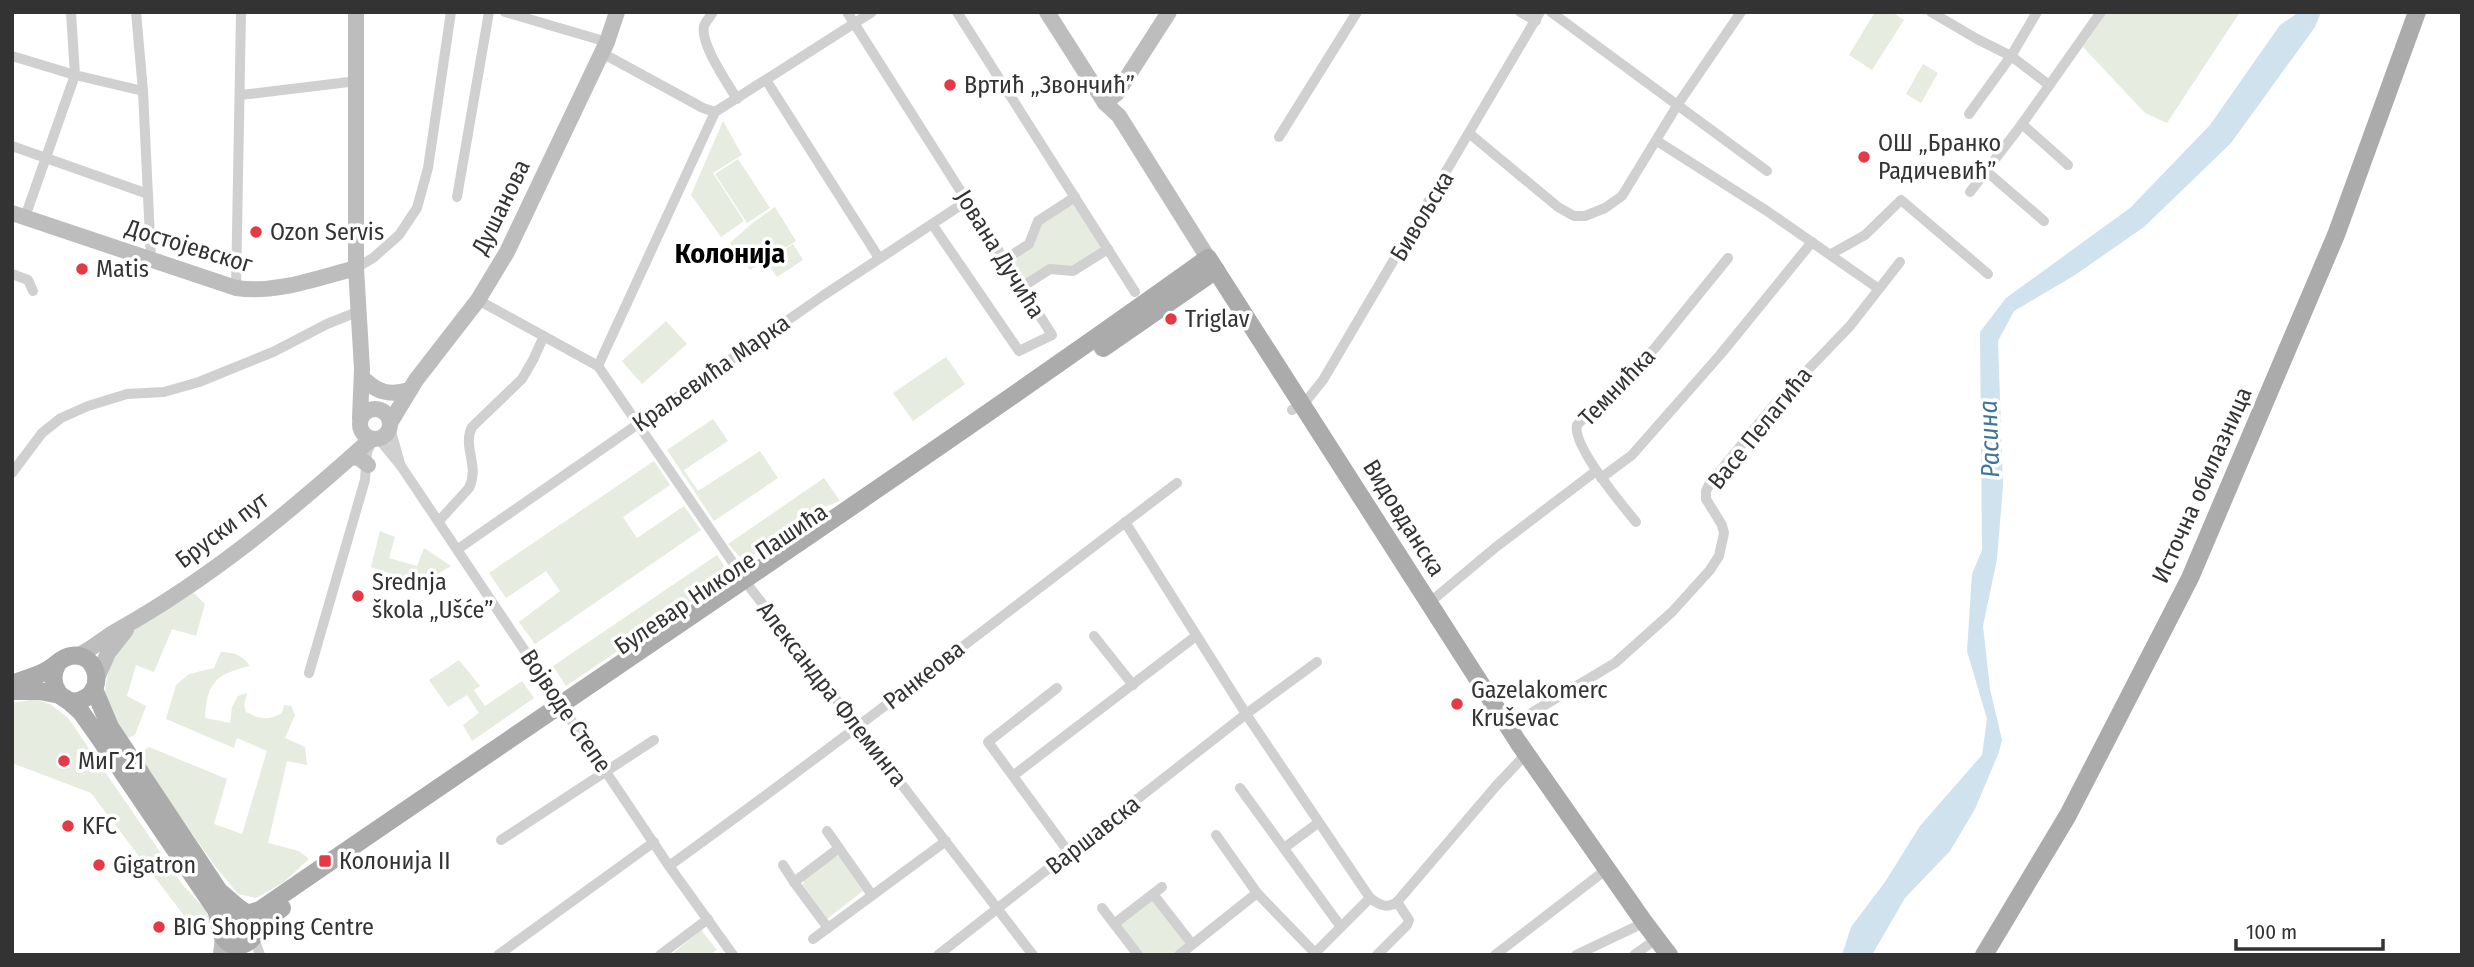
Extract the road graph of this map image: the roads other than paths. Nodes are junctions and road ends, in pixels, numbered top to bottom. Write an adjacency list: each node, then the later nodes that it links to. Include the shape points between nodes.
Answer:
1 (71, 12): 28 (street)
2 (136, 12): 32 (street)
3 (241, 12): 33 (street)
4 (356, 12): 30 (main road)
5 (452, 12): 65 (street, via 428,168 417,208 400,235)
6 (489, 12): 50 (street)
7 (505, 12): 25 (street)
8 (617, 12): 25 (main road, Душанова)
9 (713, 12): 34 (street, via 704,32)
10 (847, 12): 24 (street, Јована Дучића)
11 (872, 12): 24 (street)
12 (957, 12): 51 (street)
13 (1047, 12): 35 (main road, Видовданска)
14 (1169, 12): 35 (main road, via 1117,93)
15 (1357, 12): 41 (street)
16 (1520, 12): 23 (street)
17 (1551, 12): 36 (street)
18 (1741, 12): 36 (street)
19 (1931, 12): 27 (street)
20 (2037, 12): 27 (street)
21 (2101, 12): 31 (street)
22 (2417, 12): 161 (main road, Источна обилазница, via 2336,235 2190,578 2068,815)
23 (1538, 17): 40 (street, Бивољска)
24 (855, 24): 29 (street); 52 (street, Јована Дучића)
25 (605, 48): 37 (street); 73 (main road, Душанова, via 507,251)
26 (12, 56): 28 (street)
27 (2011, 56): 31 (street); 38 (street)
28 (75, 75): 32 (street); 44 (street)
29 (766, 79): 34 (street); 59 (street)
30 (357, 81): 33 (street); 65 (main road)
31 (2049, 85): 39 (street)
32 (143, 91): 49 (street)
33 (241, 96): 68 (street)
34 (737, 99): 37 (street)
35 (1105, 103): 64 (main road, Видовданска, via 1112,123)
36 (1678, 104): 42 (street); 46 (street)
37 (715, 112): 76 (street)
38 (1969, 114)
39 (2022, 124): 45 (street); 47 (street)
40 (1470, 134): 42 (street, via 1558,207 1580,217 1622,196); 79 (street, Бивољска, via 1323,380)
41 (1279, 137)
42 (1657, 141): 56 (street)
43 (12, 146): 44 (street)
44 (46, 158): 49 (street); 53 (street)
45 (2068, 165)
46 (1767, 171)
47 (1986, 171): 48 (street); 54 (street)
48 (1970, 192)
49 (148, 194): 61 (street)
50 (457, 197)
51 (1075, 197): 57 (street); 62 (street, via 1038,221 1029,244)
52 (967, 201): 55 (street, Краљевића Марка); 62 (street, Јована Дучића)
53 (18, 215): 61 (main road, Достојевског)
54 (2044, 221)
55 (932, 224): 59 (street, Краљевића Марка); 69 (street, Јована Дучића, via 1019,351 1052,335)
56 (1812, 242): 58 (street); 87 (street, via 1632,455)
57 (1108, 249): 69 (street, via 1073,271 1050,269); 72 (street)
58 (1831, 254): 67 (street, via 1865,235 1901,200); 70 (street)
59 (879, 258): 81 (street, Краљевића Марка)
60 (1728, 258): 87 (street, Темнићка, via 1648,356 1577,425 1577,436)
61 (151, 259): 68 (main road, Достојевског)
62 (1004, 260): 69 (street, Јована Дучића)
63 (1900, 262): 70 (street, Васе Пелагића)
64 (1208, 267): 79 (main road, Видовданска); 93 (main road, Булевар Николе Пашића)
65 (356, 268): 68 (main road, Достојевског, via 270,289); 74 (main road)
66 (12, 274): 71 (street, via 28,280)
67 (1987, 274)
68 (236, 288)
69 (1022, 288)
70 (1879, 289): 111 (street, Васе Пелагића, via 1709,485 1706,499 1724,533 1710,570 1615,663)
71 (33, 291)
72 (1135, 292)
73 (478, 300): 75 (street, Александра Флеминга); 78 (main road, Душанова)
74 (357, 312): 77 (main road); 86 (street, via 199,382 88,405 43,433)
75 (544, 336): 76 (street, Александра Флеминга); 89 (street, via 522,379 472,427 468,441 472,481)
76 (598, 366): 81 (street, Александра Флеминга)
77 (364, 376): 78 (main road, via 373,388 388,393); 80 (main road); 82 (main road)
78 (411, 385): 82 (main road, Душанова)
79 (1297, 407): 94 (main road, Видовданска)
80 (360, 421): 82 (main road, via 362,433); 82 (main road, via 368,410); 85 (main road, Бруски пут)
81 (638, 423): 92 (street, Краљевића Марка); 93 (street, Александра Флеминга)
82 (379, 429): 83 (main road, Бруски пут); 84 (street); 89 (street, Војводе Степе)
83 (351, 457): 84 (main road); 85 (main road, Бруски пут)
84 (368, 465): 101 (street)
85 (337, 467): 95 (main road, Бруски пут, via 236,554)
86 (12, 472)
87 (1599, 475): 91 (street, Темнићка); 94 (street)
88 (1177, 483): 90 (street, Ранкеова)
89 (439, 521): 92 (street, Војводе Степе)
90 (1125, 522): 97 (street); 110 (street, Ранкеова)
91 (1636, 522)
92 (458, 549): 108 (street, Војводе Степе)
93 (748, 584): 108 (main road, Булевар Николе Пашића); 110 (street, Александра Флеминга)
94 (1419, 596): 111 (main road, Видовданска); 113 (main road, Видовданска)
95 (131, 624): 98 (main road, Бруски пут); 103 (main road, Бруски пут, via 108,653)
96 (1094, 636): 104 (street)
97 (1196, 636): 104 (street); 109 (street)
98 (77, 656): 99 (main road); 103 (main road, via 93,666)
99 (59, 662): 102 (main road); 107 (main road, via 53,682)
100 (1317, 662): 109 (street, Варшавска)
101 (309, 673)
102 (12, 684)
103 (96, 684): 107 (main road, via 83,699); 132 (main road, via 110,727)
104 (1133, 685): 115 (street)
105 (1057, 688): 115 (street, via 988,742)
106 (12, 691): 107 (main road)
107 (63, 696): 145 (main road, via 99,736)
108 (565, 709): 114 (street, Војводе Степе); 134 (main road, Булевар Николе Пашића); 145 (main road, Булевар Николе Пашића)
109 (1246, 714): 117 (street); 125 (street, Варшавска)
110 (858, 727): 121 (street, Александра Флеминга); 127 (street, Ранкеова)
111 (1508, 727): 113 (main road, Видовданска)
112 (654, 740): 114 (street)
113 (1522, 758): 128 (main road, Видовданска); 135 (street)
114 (607, 772): 120 (street); 122 (street, Војводе Степе)
115 (1014, 775): 125 (street)
116 (1240, 788): 124 (street)
117 (1318, 823): 124 (street); 133 (street)
118 (827, 831): 123 (street)
119 (1216, 835): 130 (street)
120 (501, 839)
121 (946, 841): 131 (street); 136 (street, Александра Флеминга)
122 (654, 842): 127 (street, Војводе Степе); 150 (street)
123 (839, 848): 129 (street); 131 (street)
124 (1284, 848): 141 (street)
125 (1069, 854): 136 (street, Варшавска)
126 (783, 865): 129 (street)
127 (669, 866): 139 (street, Војводе Степе)
128 (1602, 873): 142 (main road, Видовданска); 158 (street); 160 (main road, Видовданска)
129 (794, 882): 143 (street)
130 (1257, 893): 146 (street); 148 (street)
131 (872, 895): 143 (street)
132 (223, 896): 134 (main road, via 246,907); 138 (main road)
133 (1370, 898): 135 (street, via 1378,905); 141 (street)
134 (273, 901): 138 (main road, Булевар Николе Пашића, via 260,910)
135 (1397, 902): 157 (street, via 1409,920)
136 (998, 908): 153 (street, Варшавска); 154 (street, Александра Флеминга)
137 (1102, 908): 140 (street)
138 (245, 911): 145 (main road, via 256,921); 145 (main road, Булевар Николе Пашића, via 225,915)
139 (708, 919): 151 (street); 152 (street, Војводе Степе)
140 (1114, 924): 146 (street, via 1158,890); 155 (street)
141 (1341, 927): 148 (street)
142 (1635, 927): 147 (main road, Видовданска); 159 (street)
143 (828, 928): 144 (street)
144 (813, 939)
145 (237, 943): 149 (street)
146 (1192, 944): 156 (street)
147 (1646, 952)
148 (1314, 954)
149 (260, 955)
150 (498, 955)
151 (660, 955)
152 (733, 955)
153 (938, 955)
154 (1033, 955)
155 (1138, 955)
156 (1179, 955)
157 (1377, 955)
158 (1495, 955)
159 (1576, 955)
160 (1669, 955)
161 (1984, 955)

